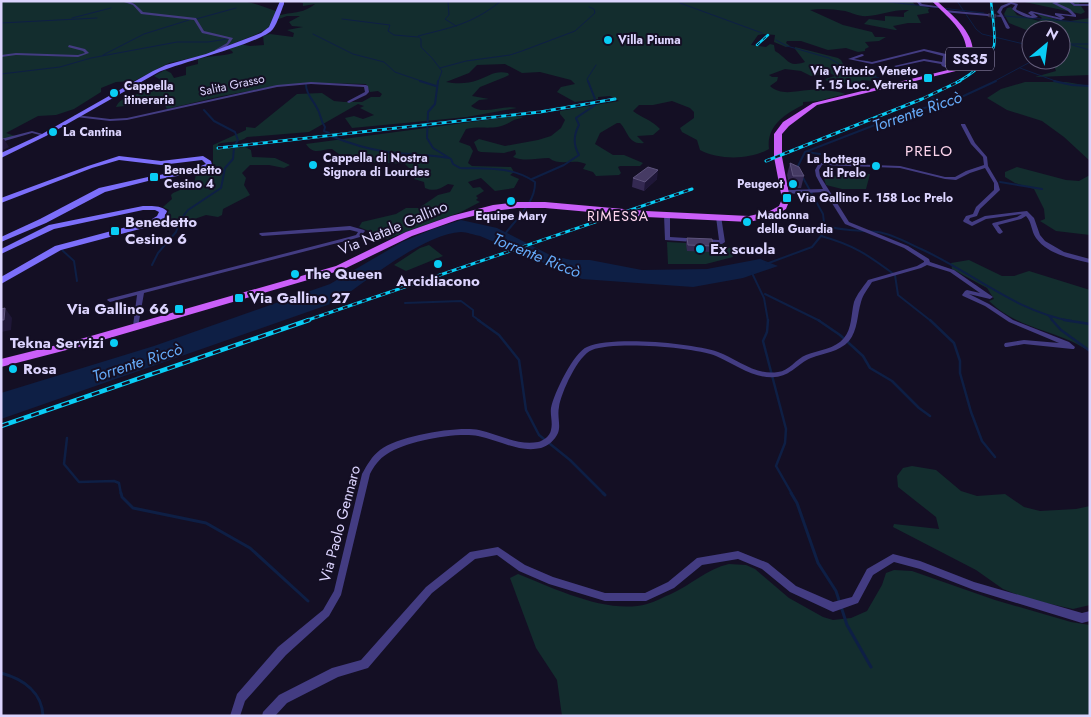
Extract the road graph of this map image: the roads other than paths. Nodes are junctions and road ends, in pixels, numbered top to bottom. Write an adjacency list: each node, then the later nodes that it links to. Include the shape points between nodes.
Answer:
1 (122, 1): 15 (street, via 134,4 142,13 195,19 203,32 231,38 228,44)
2 (282, 1): 15 (street, via 271,28)
3 (917, 1): 9 (street, via 921,5)
4 (934, 1): 9 (main road, SS35)
5 (1063, 1): 7 (street, via 1054,4 1075,16 1056,14 1061,19 1031,12 1036,17 1033,18 1016,11 1016,4)
6 (1069, 1): 8 (street, via 1074,5)
7 (1004, 3): 12 (street, via 999,12)
8 (1090, 5)
9 (944, 10): 10 (street); 20 (main road, SS35, via 972,44 968,64)
10 (988, 15)
11 (996, 16): 12 (street)
12 (1002, 16): 13 (street)
13 (1008, 28)
14 (69, 46): 17 (street, via 87,53 78,56)
15 (216, 51): 22 (street, via 155,72)
16 (862, 55): 18 (street, via 850,59 872,64 924,50 945,56)
17 (1, 56)
18 (942, 63): 19 (street, via 924,60); 20 (street)
19 (896, 66)
20 (954, 70): 29 (main road, SS35, via 815,104 786,124 777,138)
21 (349, 102): 22 (street, Salita Grasso, via 365,94 366,86 312,83 277,86 127,119)
22 (76, 116): 24 (street)
23 (963, 125): 27 (street, via 973,144 986,156)
24 (44, 135): 25 (street, via 32,132); 26 (street)
25 (1, 141)
26 (1, 156)
27 (986, 166): 28 (street, via 956,178 946,178 900,167 821,164 817,170); 31 (street, via 997,190 975,215 968,217 967,223 1022,211)
28 (825, 190): 29 (street); 39 (street, via 847,223 906,247 924,257)
29 (785, 192): 33 (main road, Via Natale Gallino, via 783,207 765,217)
30 (1, 201): 36 (street, via 119,158 161,162 203,158 209,162 195,172 102,190)
31 (1026, 214): 34 (street, via 995,224); 38 (street, via 1042,241 1067,255)
32 (667, 215): 33 (main road, Via Natale Gallino); 33 (street, via 667,239 722,242); 43 (main road, Via Natale Gallino, via 533,204 493,208 410,234 339,268)
33 (719, 217)
34 (1000, 232)
35 (262, 234): 41 (street, Via Natale Gallino, via 350,228 362,231 351,238)
36 (1, 240)
37 (1, 252): 40 (street, via 52,227 143,208 163,211 161,218 152,224 58,248)
38 (1090, 261)
39 (927, 263): 44 (street, via 952,272 990,297 967,292 965,295 970,299 1072,348 1024,342); 47 (street, Via Paolo Gennaro, via 870,281 858,299 848,338 841,346 805,357 788,372 777,375 758,373 717,354 697,349 600,344 586,349 578,359 555,406 555,431 549,440 539,445 520,445 471,432 443,434 398,444 384,452 366,474 338,592 326,613 282,651 240,698)
40 (1, 281)
41 (140, 292): 42 (street, Via Natale Gallino); 43 (street)
42 (110, 300)
43 (136, 326): 45 (main road, Via Natale Gallino)
44 (1007, 345)
45 (1, 363)
46 (1090, 616): 48 (street, via 1082,618 893,558 870,572 855,600 834,607 793,589 765,566 738,555 700,560 671,585 646,597 605,597 552,581 522,568 498,551 473,555 429,590 364,664 336,672 283,699)
47 (235, 716)
48 (267, 716)

